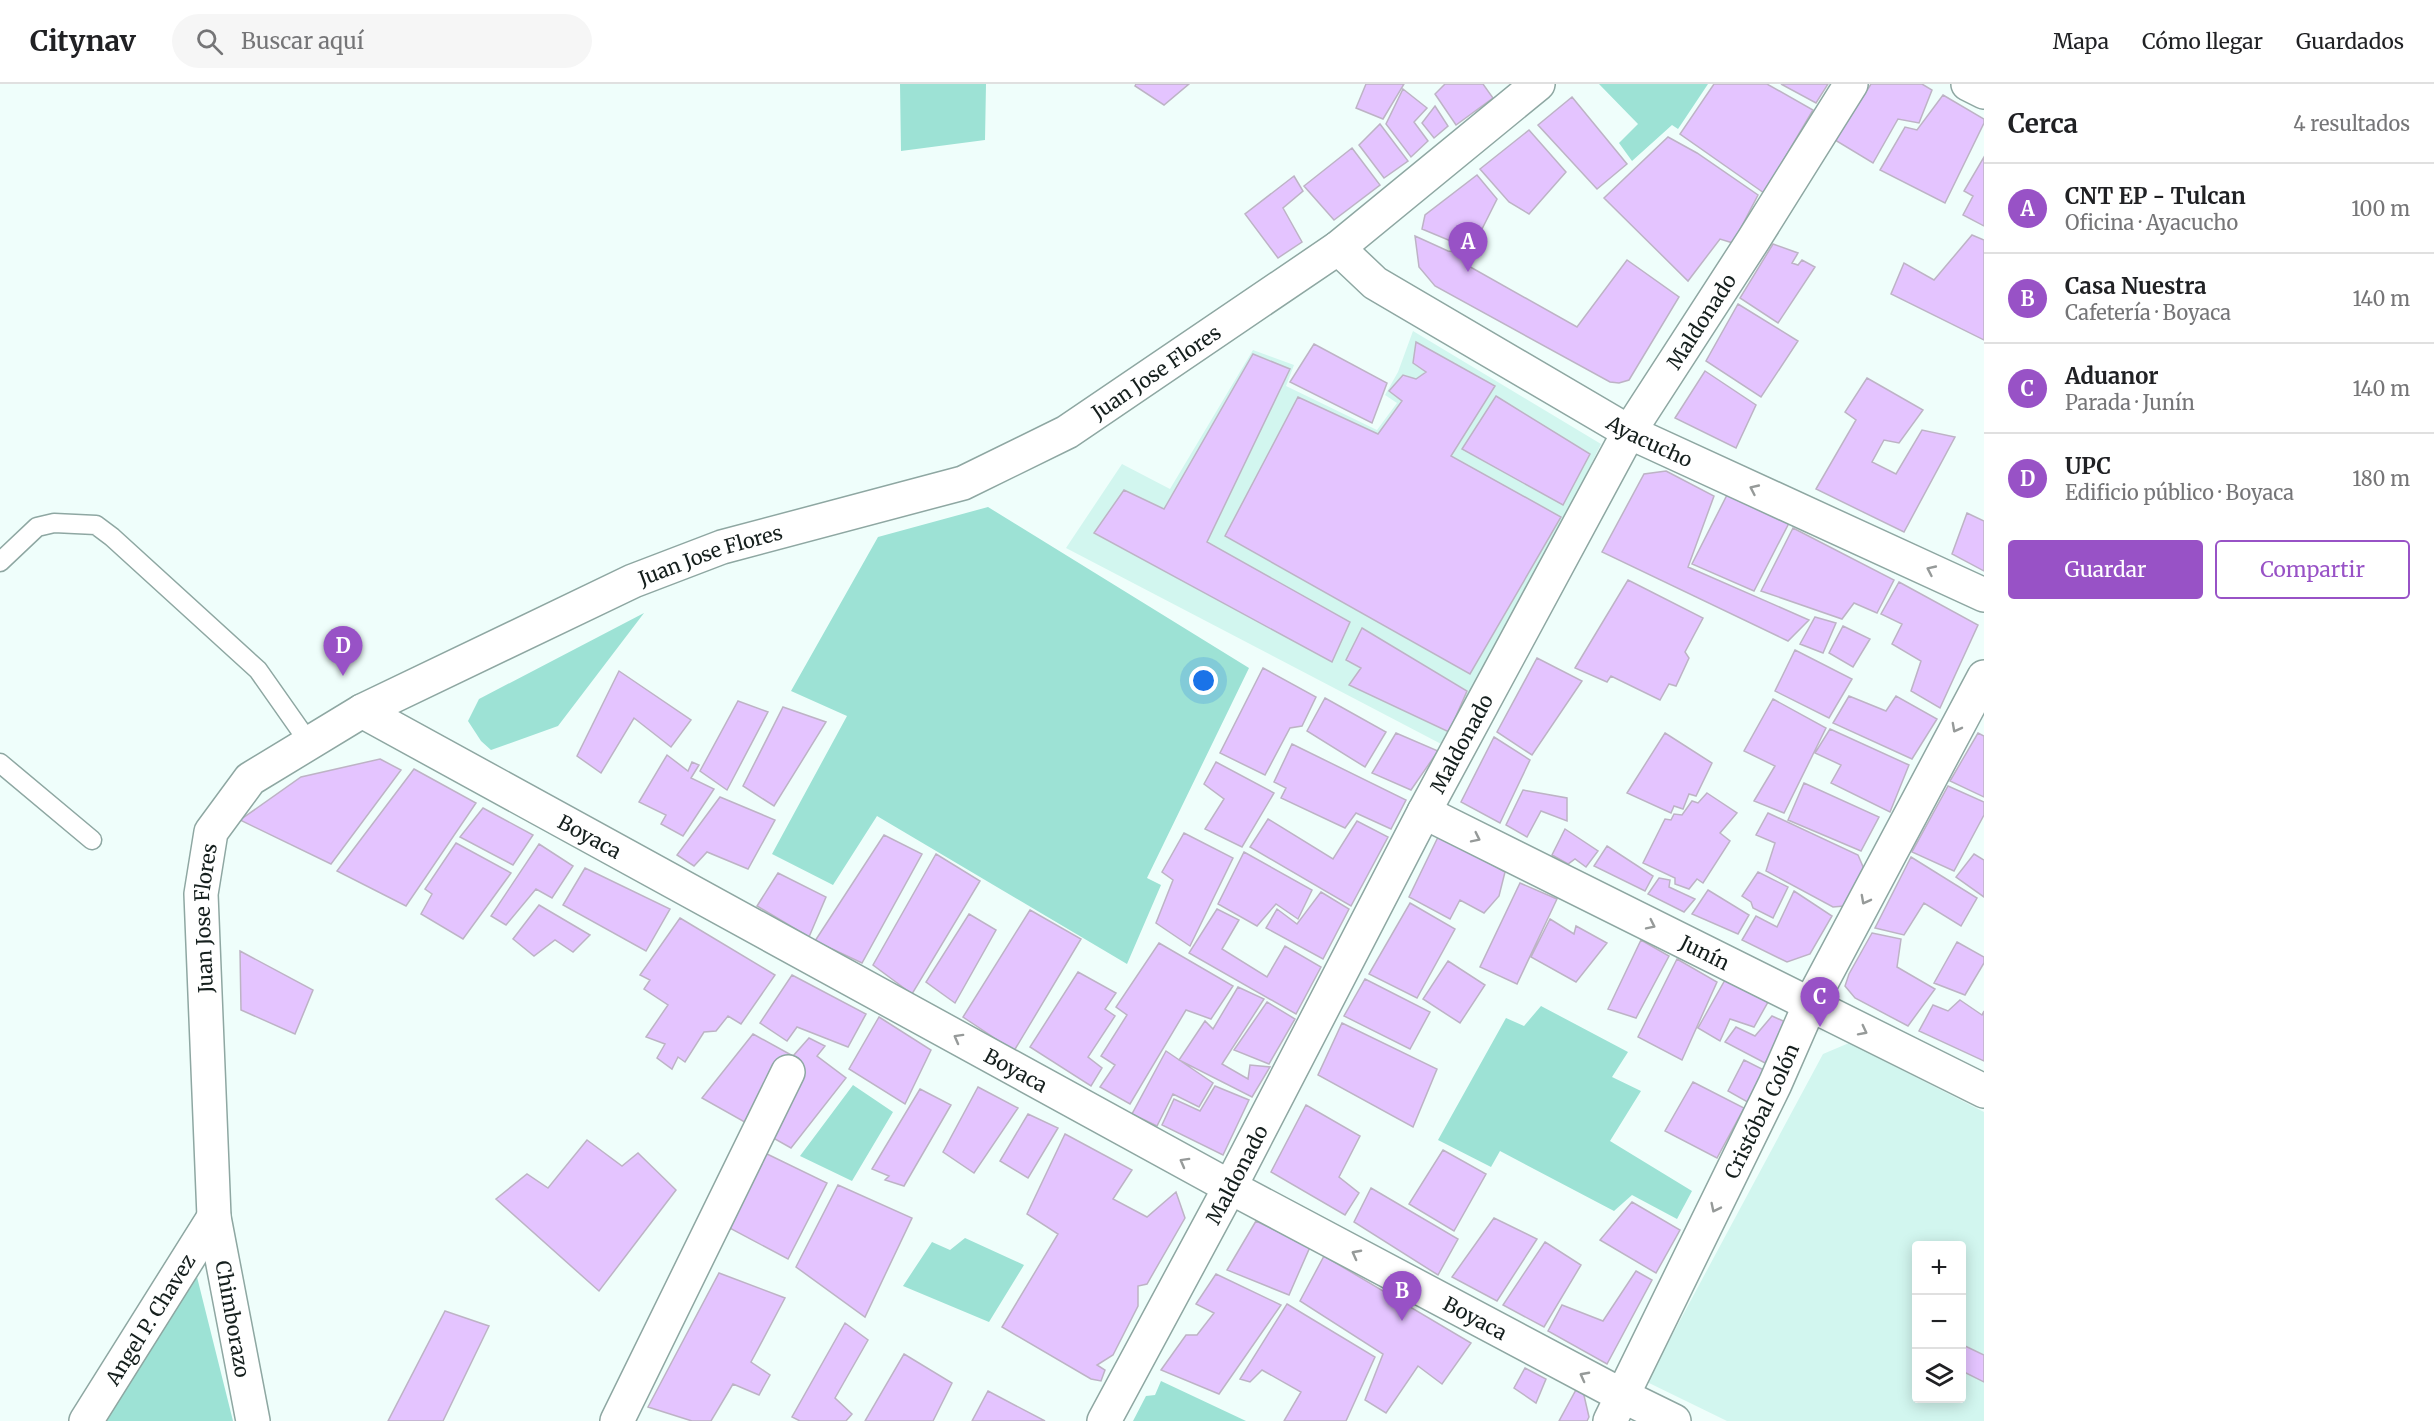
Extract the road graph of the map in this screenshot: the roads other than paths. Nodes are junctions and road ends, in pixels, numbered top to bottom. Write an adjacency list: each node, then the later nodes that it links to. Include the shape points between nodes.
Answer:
1 (1538, 84): 5 (street, Juan Jose Flores)
2 (1851, 84): 6 (street, Maldonado)
3 (1968, 84): 4 (street)
4 (1984, 92)
5 (1338, 248): 6 (street, Ayacucho, via 1375,283); 10 (street, Juan Jose Flores, via 1067,432 963,483 722,547 666,568)
6 (1629, 432): 8 (street, Ayacucho, one-way to 6); 13 (street, Maldonado)
7 (0, 562): 11 (lane, via 37,526 96,525 258,670)
8 (1984, 595)
9 (1984, 677): 15 (street, Cristóbal Colón, one-way to 15)
10 (362, 711): 11 (street, Juan Jose Flores); 18 (street, Boyaca, one-way to 10)
11 (310, 744): 19 (street, Juan Jose Flores, via 250,779 210,832 201,894)
12 (0, 763): 14 (lane)
13 (1424, 812): 15 (street, Junín, one-way to 15); 18 (street, Maldonado)
14 (92, 840)
15 (1810, 1004): 17 (street, Junín, one-way to 17); 20 (street, Cristóbal Colón, one-way to 20)
16 (788, 1072): 23 (street)
17 (1984, 1091)
18 (1230, 1187): 20 (street, Boyaca, one-way to 18); 24 (street, Maldonado)
19 (214, 1216): 21 (street, Angel P. Chavez); 22 (street, Chimborazo)
20 (1616, 1409): 25 (street, Boyaca)
21 (86, 1421)
22 (253, 1421)
23 (617, 1421)
24 (1104, 1421)
25 (1674, 1421)

